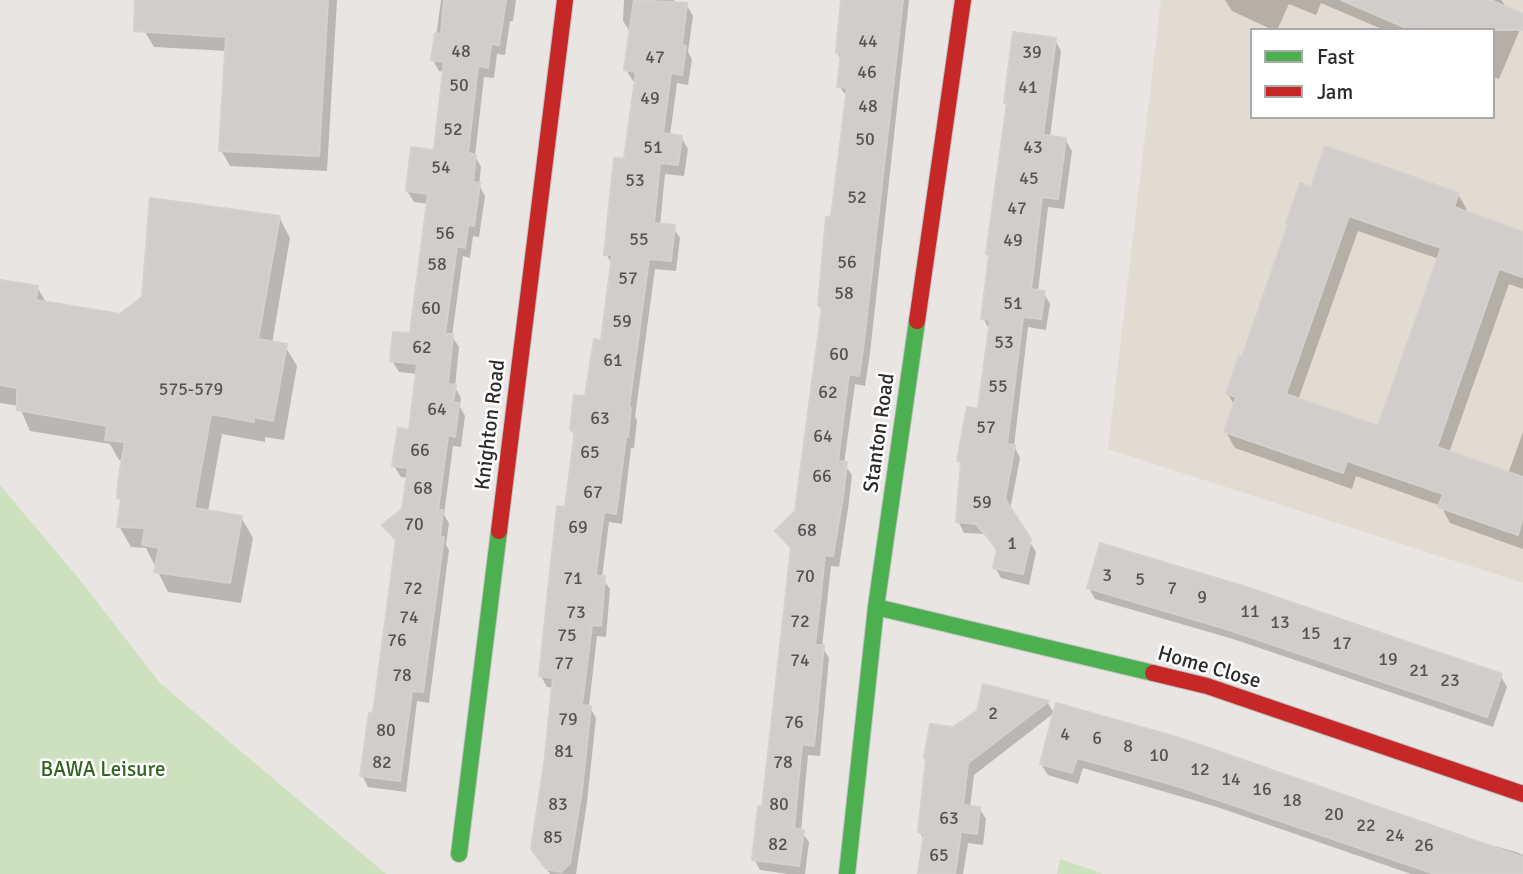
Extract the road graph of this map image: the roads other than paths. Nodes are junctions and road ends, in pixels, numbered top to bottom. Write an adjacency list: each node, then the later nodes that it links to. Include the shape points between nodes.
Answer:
1 (565, 0): 5 (street, Knighton Road)
2 (963, 0): 3 (street, Stanton Road)
3 (876, 607): 4 (street, Home Close, via 1207,686); 6 (street, Stanton Road)
4 (1523, 794)
5 (459, 854)
6 (847, 874)

